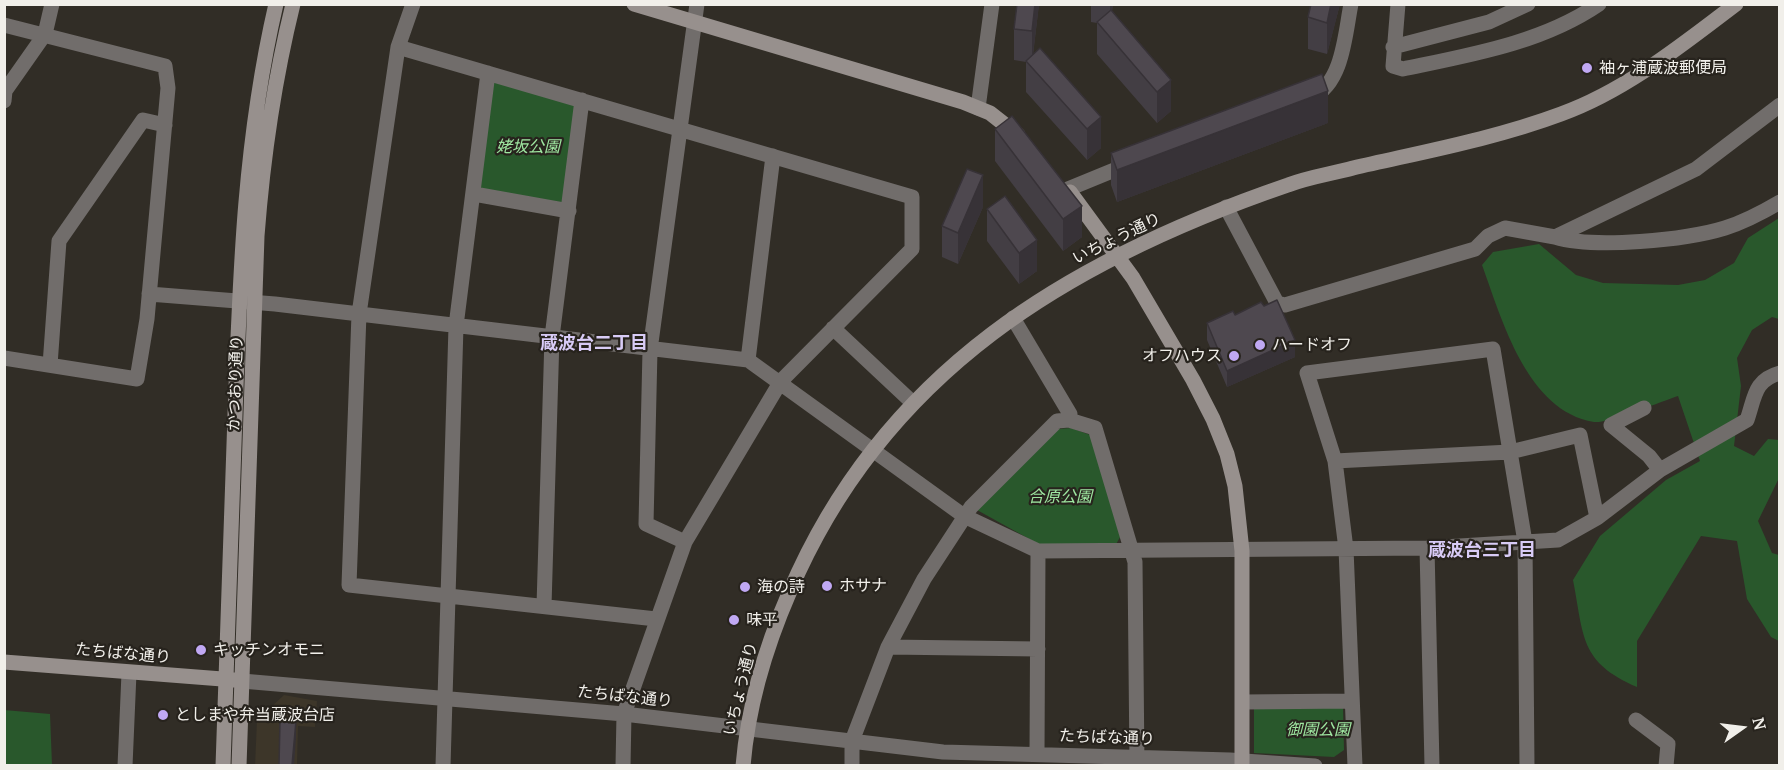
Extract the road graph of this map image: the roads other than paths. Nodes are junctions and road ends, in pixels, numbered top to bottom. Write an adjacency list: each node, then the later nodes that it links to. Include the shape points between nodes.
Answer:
1 (52, 4): 15 (street)
2 (276, 4): 36 (street, かつおり通り, via 249,153)
3 (293, 4): 37 (street, かつおり通り, via 263,159)
4 (413, 4): 16 (street)
5 (634, 4): 13 (street)
6 (697, 4): 13 (street)
7 (1351, 4): 21 (street, via 1336,69 1328,85 1315,96)
8 (1398, 4): 17 (street)
9 (1528, 4): 17 (street, via 1488,22)
10 (1599, 4): 17 (street, via 1516,43 1403,69 1393,66)
11 (1736, 4): 31 (street, いちょう通り, via 1631,78 1593,101 1559,115 1292,183)
12 (991, 5): 23 (street)
13 (695, 23): 23 (street); 25 (street)
14 (4, 25): 15 (street)
15 (45, 34): 20 (street, via 6,91); 24 (street, via 165,66)
16 (398, 46): 18 (street); 38 (street)
17 (1393, 47)
18 (488, 73): 19 (street); 29 (street)
19 (582, 100): 25 (street); 32 (street)
20 (4, 101)
21 (1294, 104)
22 (1779, 105): 33 (street, via 1696,169)
23 (978, 108): 26 (street, via 990,113)
24 (165, 124): 35 (street); 46 (street, via 143,120 59,241)
25 (679, 128): 27 (street); 43 (street)
26 (1026, 143)
27 (774, 156): 41 (street, via 912,197 912,249); 45 (street)
28 (1146, 158): 34 (street, via 1064,184)
29 (474, 194): 32 (street); 40 (street)
30 (1779, 202): 33 (street, via 1746,220 1705,233 1575,243)
31 (1226, 207): 33 (street, via 1276,303 1285,305 1475,249 1488,236 1505,228); 34 (street, いちょう通り)
32 (569, 210): 42 (street)
33 (1555, 237)
34 (1117, 256): 39 (street, いちょう通り); 64 (street, via 1213,419 1235,486)
35 (149, 294): 36 (street); 46 (street, via 137,380)
36 (239, 301): 37 (street); 72 (street, かつおり通り)
37 (257, 302): 38 (street); 73 (street, かつおり通り)
38 (359, 314): 40 (street); 65 (street, via 349,585)
39 (1013, 318): 49 (street, いちょう通り, via 938,376); 51 (street, via 1070,414)
40 (456, 326): 42 (street); 65 (street)
41 (833, 328): 48 (street); 49 (street)
42 (552, 337): 43 (street); 66 (street)
43 (650, 350): 45 (street); 58 (street, via 646,524)
44 (4, 358): 46 (street)
45 (748, 360): 48 (street)
46 (50, 365)
47 (1779, 373): 55 (street, via 1766,377 1757,387 1747,420)
48 (781, 381): 52 (street); 58 (street)
49 (913, 403): 52 (street, いちょう通り)
50 (1644, 408): 55 (street, via 1611,425)
51 (1069, 420): 56 (street, via 1057,421); 63 (street, via 1095,428)
52 (872, 450): 56 (street); 79 (street, いちょう通り, via 828,514 800,568 777,620)
53 (1510, 452): 54 (street); 54 (street, via 1493,349 1307,373); 57 (street, via 1580,435); 59 (street)
54 (1335, 461): 61 (street)
55 (1660, 470): 57 (street)
56 (964, 516): 62 (street); 68 (street)
57 (1597, 518): 59 (street, via 1558,540)
58 (685, 542): 67 (street)
59 (1525, 543): 60 (street); 94 (street)
60 (1427, 548): 61 (street); 93 (street)
61 (1346, 549): 64 (street); 75 (street)
62 (1038, 551): 63 (street); 69 (street)
63 (1133, 551): 64 (street); 82 (street)
64 (1242, 551): 76 (street)
65 (449, 596): 66 (street); 74 (street)
66 (544, 606): 67 (street)
67 (656, 619): 77 (street)
68 (888, 647): 69 (street); 80 (street)
69 (1038, 649): 81 (street)
70 (4, 662): 71 (street, たちばな通り)
71 (129, 673): 72 (street, たちばな通り); 84 (street)
72 (226, 680): 73 (street, たちばな通り); 85 (street, かつおり通り)
73 (242, 681): 74 (street, たちばな通り); 86 (street, かつおり通り)
74 (445, 699): 77 (street, たちばな通り); 87 (street)
75 (1352, 701): 76 (street); 92 (street)
76 (1243, 702): 83 (street)
77 (624, 714): 79 (street, たちばな通り); 88 (street)
78 (1636, 720): 95 (street, via 1668,744)
79 (748, 730): 80 (street, たちばな通り); 89 (street, いちょう通り)
80 (852, 741): 81 (street, たちばな通り, via 944,752); 90 (street)
81 (1037, 754): 82 (street, たちばな通り)
82 (1137, 761): 83 (street, たちばな通り)
83 (1242, 763): 91 (street, たちばな通り)
84 (125, 765)
85 (223, 765)
86 (239, 765)
87 (443, 765)
88 (623, 765)
89 (743, 765)
90 (852, 765)
91 (1314, 765)
92 (1355, 765)
93 (1432, 765)
94 (1527, 765)
95 (1666, 765)

